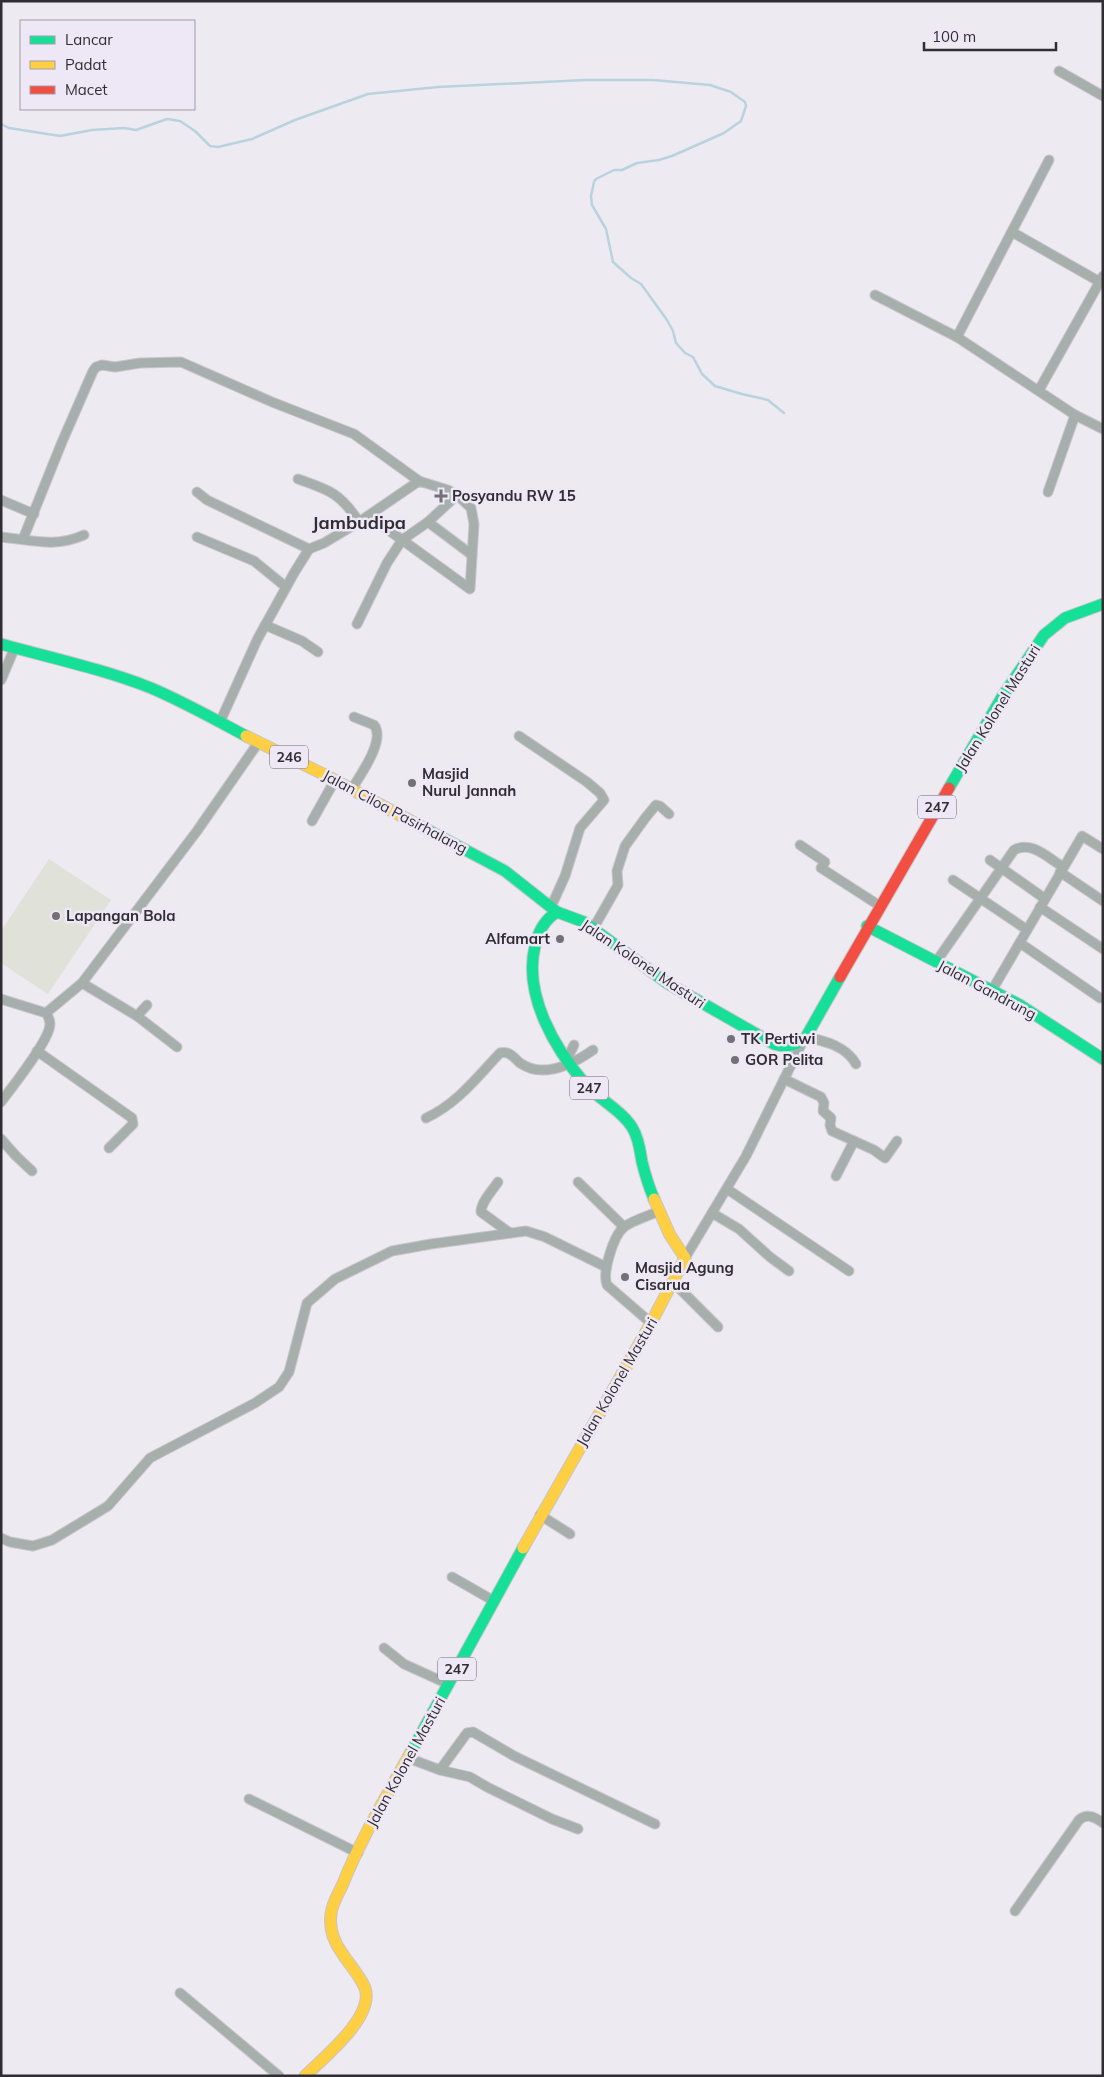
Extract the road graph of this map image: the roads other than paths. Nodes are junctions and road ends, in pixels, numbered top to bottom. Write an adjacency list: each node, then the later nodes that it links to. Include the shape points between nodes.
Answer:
1 (1059, 71): 2 (street)
2 (1103, 96)
3 (1049, 160): 4 (street)
4 (1012, 232): 5 (street); 7 (street)
5 (1101, 279): 8 (street)
6 (876, 295): 7 (street)
7 (957, 337): 8 (street)
8 (1039, 390): 9 (street)
9 (1075, 415): 10 (street); 14 (street)
10 (1103, 429)
11 (298, 479): 19 (street, via 325,488 342,499)
12 (419, 481): 15 (street); 17 (street, via 354,434 181,362 148,362 115,368 102,365 93,371); 18 (street)
13 (197, 492): 26 (street, via 207,500)
14 (1048, 492)
15 (457, 495): 20 (street); 27 (street, via 474,515)
16 (1, 500): 17 (street)
17 (34, 514): 24 (street)
18 (369, 516): 19 (street); 25 (street)
19 (359, 522): 26 (street)
20 (428, 522): 25 (street); 27 (street)
21 (84, 535): 24 (street, via 68,542)
22 (1, 536): 24 (street)
23 (197, 537): 28 (street, via 254,561)
24 (23, 539)
25 (402, 540): 27 (street, via 469,589); 30 (street)
26 (310, 549): 28 (street)
27 (472, 555)
28 (286, 587): 31 (street)
29 (1103, 604): 53 (main road, Jalan Kolonel Masturi / 247, via 1065,618 1044,635 1002,697)
30 (357, 624)
31 (265, 625): 34 (street, via 302,641); 37 (street)
32 (1, 644): 33 (main road, Jalan Ciloa Pasirhalang / 246)
33 (14, 647): 35 (street); 37 (main road, Jalan Ciloa Pasirhalang / 246, via 150,688)
34 (318, 652)
35 (1, 680)
36 (354, 717): 41 (street, via 374,725 378,734 377,744)
37 (220, 722): 39 (main road, Jalan Ciloa Pasirhalang / 246)
38 (519, 736): 55 (street, via 587,782 604,800 580,828)
39 (258, 743): 40 (main road, Jalan Ciloa Pasirhalang / 246); 62 (street, via 197,831)
40 (335, 780): 41 (main road, Jalan Ciloa Pasirhalang / 246); 43 (street)
41 (352, 789): 55 (main road, Jalan Ciloa Pasirhalang / 246, via 505,871)
42 (669, 814): 58 (street, via 656,805 629,838 620,859 620,881)
43 (312, 821)
44 (800, 845): 53 (street, via 826,862 821,868)
45 (1103, 849): 48 (street, via 1082,836)
46 (990, 860): 47 (street)
47 (1002, 868): 48 (street, via 1014,850 1025,846 1038,850); 50 (street); 51 (street)
48 (1060, 869): 52 (street); 54 (street)
49 (953, 880): 51 (street)
50 (1041, 896)
51 (981, 898): 57 (street); 61 (street)
52 (1103, 902)
53 (880, 906): 56 (main road, Jalan Kolonel Masturi / 247)
54 (1040, 907): 59 (street); 60 (street)
55 (554, 910): 58 (main road, Jalan Kolonel Masturi); 75 (main road, 247, via 538,936 531,975 541,1014)
56 (868, 926): 61 (main road, Jalan Gandrung); 69 (main road, Jalan Kolonel Masturi / 247)
57 (1023, 927)
58 (593, 929): 69 (main road, Jalan Kolonel Masturi, via 666,982 762,1039 790,1048)
59 (1020, 943): 63 (street); 64 (street)
60 (1103, 949)
61 (936, 962): 63 (main road, Jalan Gandrung)
62 (82, 983): 67 (street); 68 (street)
63 (991, 992): 74 (main road, Jalan Gandrung, via 1020,1005)
64 (1100, 998)
65 (1, 999): 67 (street)
66 (147, 1005): 68 (street)
67 (46, 1013): 73 (street, via 49,1030)
68 (137, 1016): 71 (street)
69 (804, 1038): 76 (street, via 828,1042 840,1048); 77 (street)
70 (574, 1045): 75 (street)
71 (177, 1047)
72 (593, 1050): 75 (street)
73 (37, 1051): 78 (street); 83 (street, via 132,1118 133,1124)
74 (1103, 1059)
75 (569, 1062): 79 (street, via 543,1070 527,1066 509,1053 500,1053 465,1092); 89 (main road, 247, via 595,1094 632,1126)
76 (856, 1064)
77 (784, 1079): 81 (street, via 821,1097 823,1111 831,1118 830,1128); 88 (street)
78 (1, 1102)
79 (426, 1118)
80 (1, 1139): 84 (street)
81 (854, 1141): 82 (street, via 885,1158); 85 (street)
82 (897, 1141)
83 (109, 1148)
84 (32, 1171)
85 (836, 1176)
86 (498, 1182): 92 (street, via 481,1212)
87 (578, 1182): 91 (street)
88 (726, 1189): 90 (street); 96 (street)
89 (659, 1211): 91 (street); 93 (main road, 247, via 668,1233)
90 (712, 1212): 93 (street); 95 (street, via 739,1229)
91 (624, 1227): 94 (street, via 613,1242)
92 (510, 1233): 94 (street, via 532,1232); 102 (street, via 392,1251 335,1280 307,1302 290,1372 279,1387 256,1403 150,1458 108,1506 52,1540 33,1546)
93 (685, 1258): 97 (main road, Jalan Kolonel Masturi / 247)
94 (606, 1267): 98 (street, via 607,1285)
95 (789, 1271)
96 (850, 1271)
97 (673, 1282): 98 (main road, Jalan Kolonel Masturi / 247); 99 (street)
98 (651, 1323): 100 (main road, Jalan Kolonel Masturi / 247)
99 (718, 1327)
100 (540, 1515): 101 (street); 104 (main road, Jalan Kolonel Masturi / 247)
101 (570, 1534)
102 (1, 1538)
103 (452, 1576): 104 (street)
104 (494, 1601): 106 (main road, Jalan Kolonel Masturi / 247)
105 (384, 1648): 106 (street, via 398,1661)
106 (448, 1684): 107 (main road, Jalan Kolonel Masturi / 247)
107 (408, 1758): 108 (street); 113 (main road, Jalan Kolonel Masturi / 247)
108 (440, 1770): 111 (street, via 467,1733 473,1732 514,1756); 112 (street, via 479,1780 487,1787)
109 (249, 1799): 113 (street)
110 (1103, 1823): 114 (street, via 1088,1816 1079,1820)
111 (655, 1824)
112 (578, 1829)
113 (358, 1853): 116 (main road, Jalan Kolonel Masturi / 247, via 334,1901 330,1922 339,1948 364,1989 365,2002 360,2017)
114 (1015, 1910)
115 (180, 1993): 117 (street)
116 (314, 2073)
117 (279, 2076)

